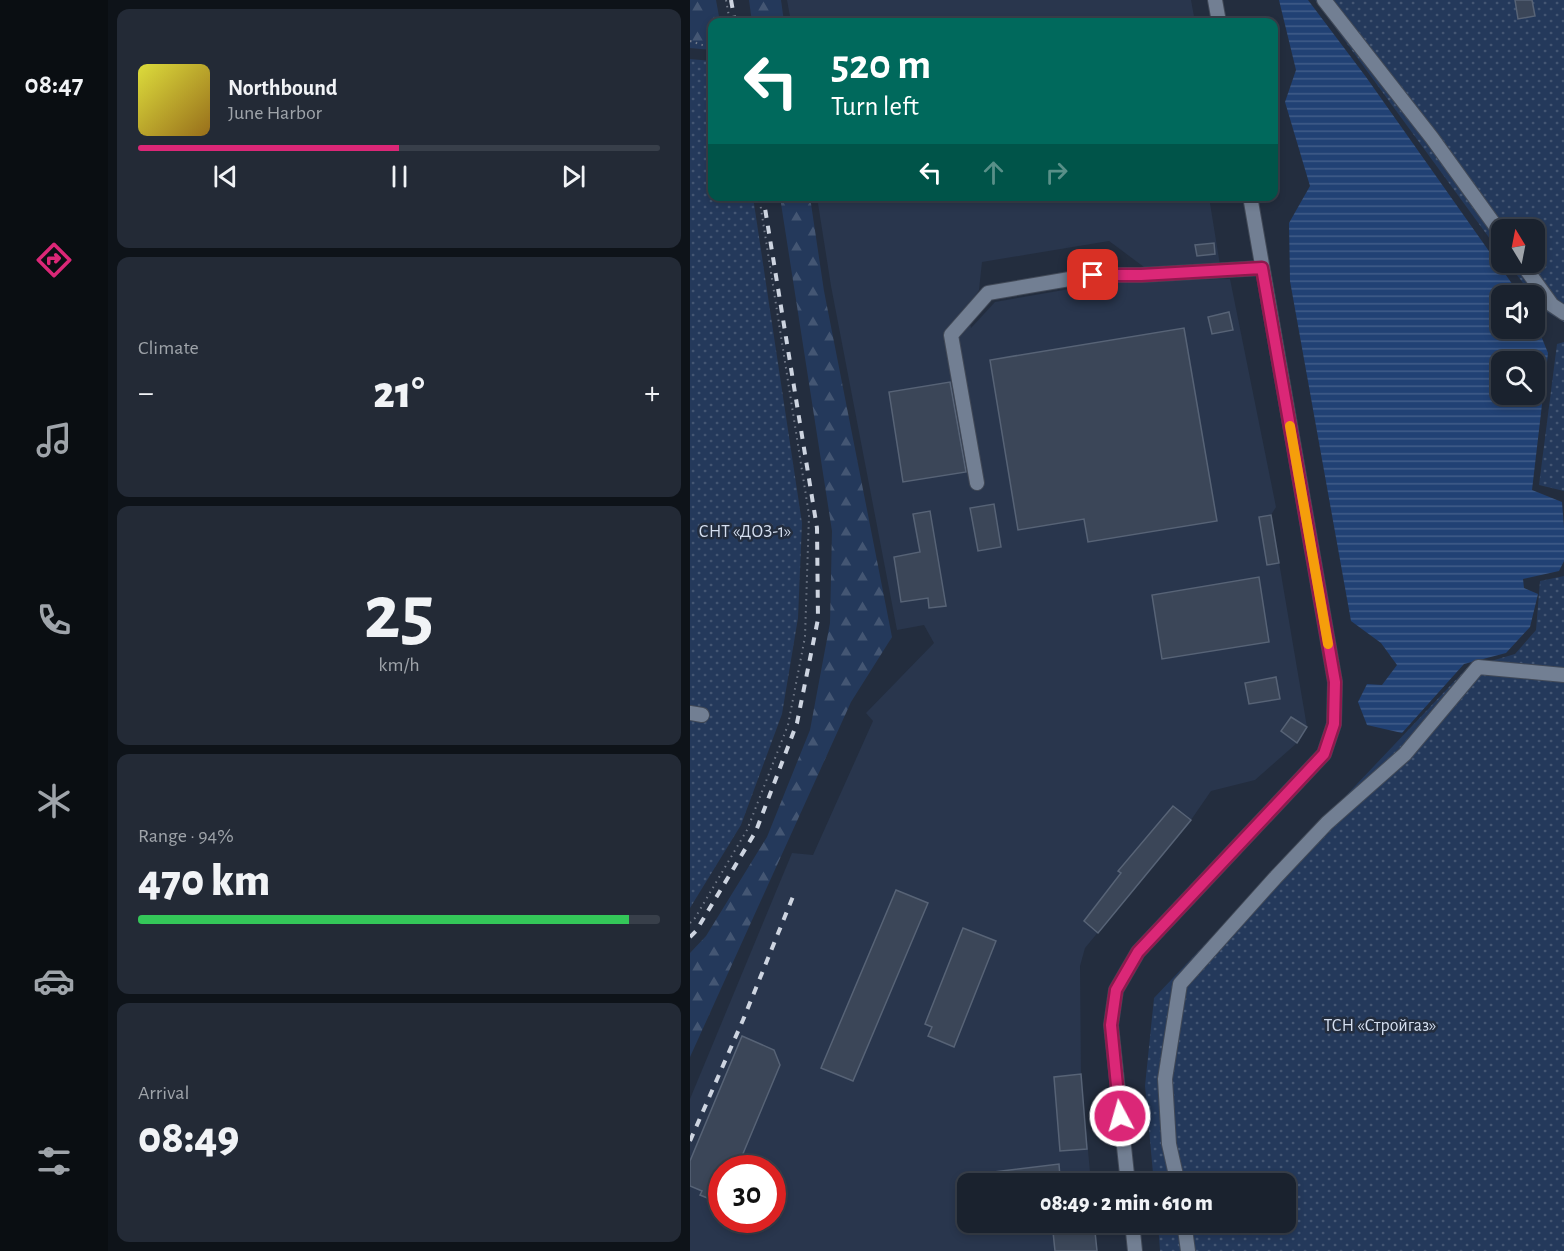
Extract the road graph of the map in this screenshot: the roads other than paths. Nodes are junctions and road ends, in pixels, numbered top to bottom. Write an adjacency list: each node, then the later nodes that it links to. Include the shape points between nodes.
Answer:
1 (1215, 0): 3 (street)
2 (1324, 0): 5 (street)
3 (1218, 18)
4 (1251, 201): 6 (street)
5 (1491, 220)
6 (1262, 268): 9 (street, via 1093,275 988,293 951,335); 11 (street, via 1335,682 1334,724 1324,754 1138,952 1116,990 1111,1025)
7 (1529, 273): 8 (street, via 1552,305)
8 (1564, 313)
9 (977, 483)
10 (1564, 675): 12 (street, via 1478,667 1404,754 1320,831 1180,984 1165,1079 1169,1144)
11 (1127, 1173)
12 (1176, 1173)
13 (1133, 1233): 15 (street)
14 (1186, 1233): 16 (street)
15 (1135, 1251)
16 (1188, 1251)

